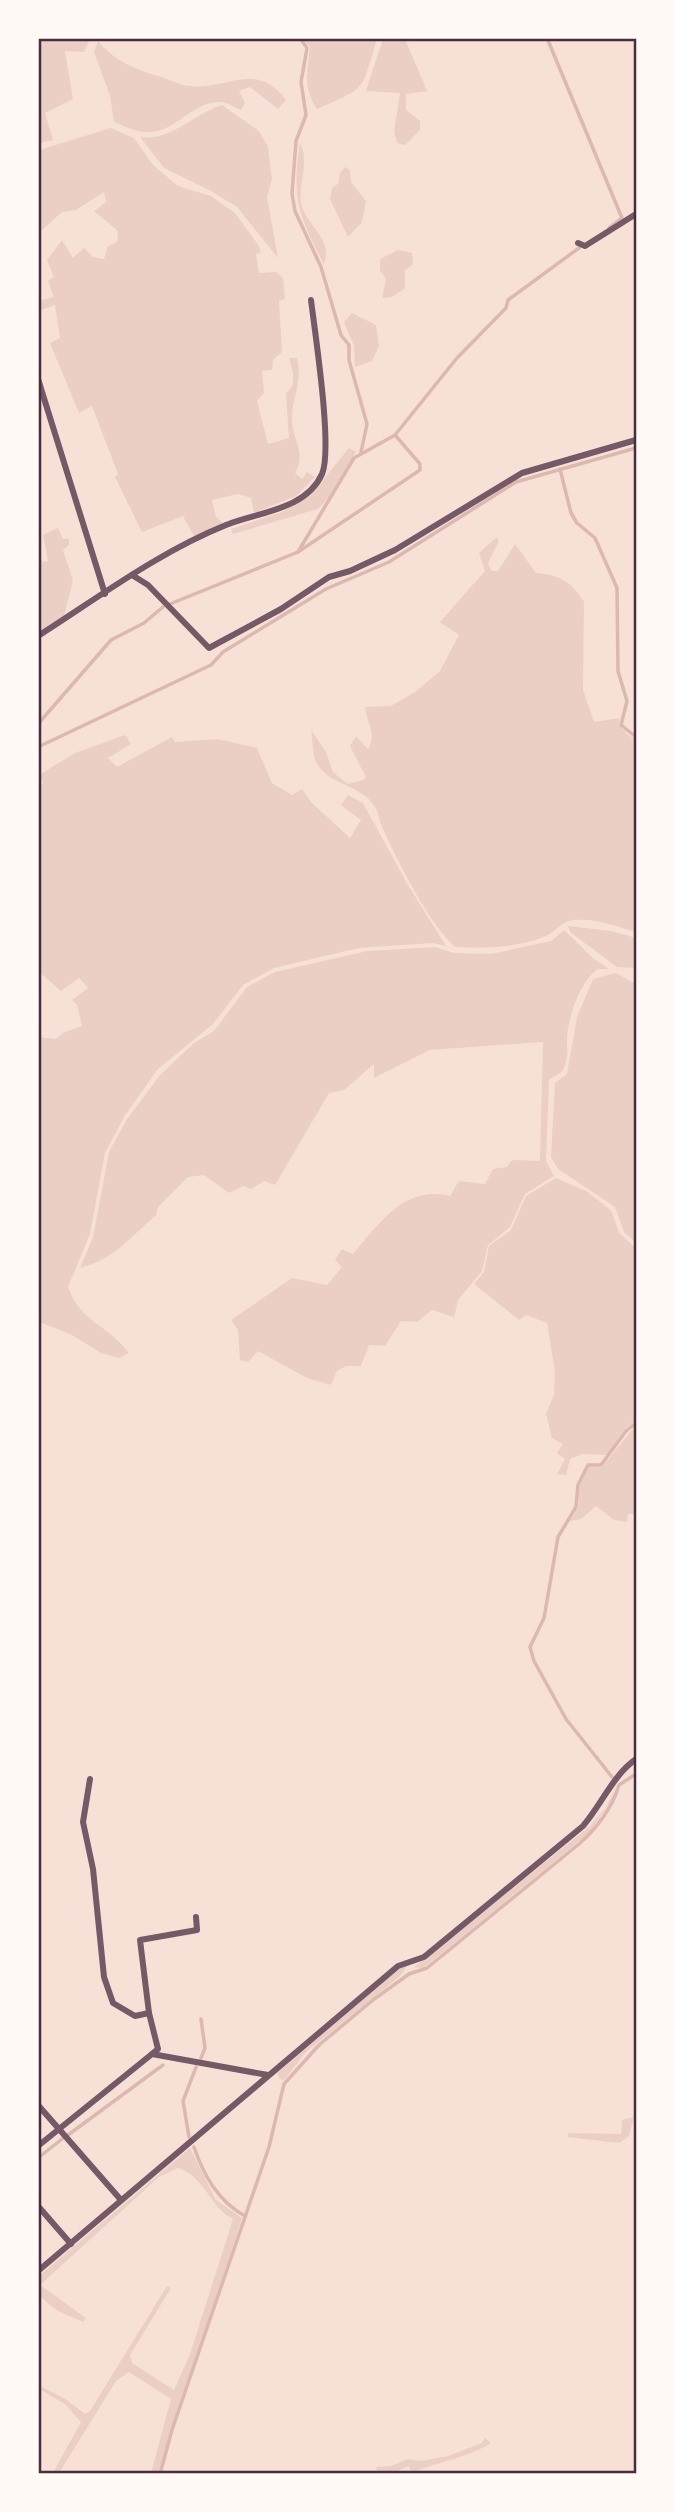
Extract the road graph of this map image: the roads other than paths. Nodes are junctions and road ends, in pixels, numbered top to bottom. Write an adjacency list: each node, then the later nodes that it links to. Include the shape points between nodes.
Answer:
1 (636, 214): 2 (street, via 585,246)
2 (578, 243)
3 (311, 299): 6 (street, via 326,445 318,481 289,504 226,525)
4 (38, 379): 7 (street)
5 (636, 440): 6 (street, via 522,473 395,550 329,577 209,648 148,585)
6 (132, 575): 7 (street)
7 (105, 594): 8 (street)
8 (38, 636)
9 (636, 1759): 14 (street, via 618,1775 583,1826 424,1957 398,1966)
10 (90, 1780): 12 (street, via 83,1822 93,1869 104,1976 113,2003 135,2016)
11 (196, 1917): 12 (street, via 197,1930 140,1940)
12 (149, 2013): 13 (street, via 158,2049)
13 (152, 2054): 14 (street); 16 (street)
14 (268, 2075): 18 (street)
15 (38, 2105): 16 (street)
16 (59, 2129): 17 (street); 18 (street)
17 (38, 2146)
18 (121, 2200): 20 (street)
19 (38, 2206): 20 (street)
20 (71, 2244): 21 (street)
21 (38, 2271)

